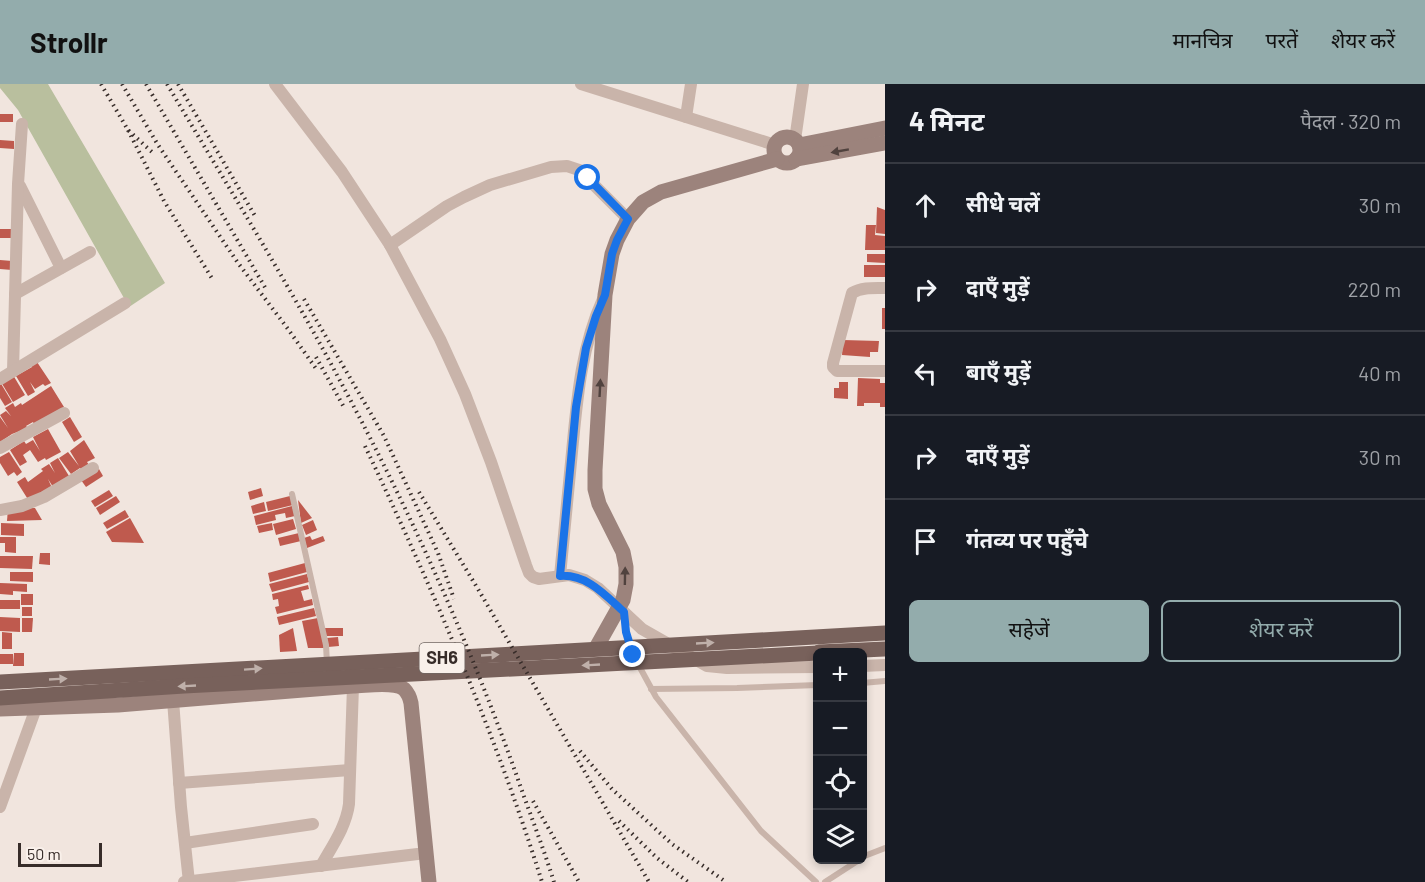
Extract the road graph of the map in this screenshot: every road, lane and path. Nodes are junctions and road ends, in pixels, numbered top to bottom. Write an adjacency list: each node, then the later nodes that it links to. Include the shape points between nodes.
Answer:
1 (275, 84): 13 (street, via 342,172)
2 (581, 84): 5 (street)
3 (691, 84): 5 (street)
4 (803, 84): 9 (street)
5 (686, 117): 10 (street)
6 (22, 124): 11 (street)
7 (885, 128): 9 (main road)
8 (885, 142): 9 (main road, one-way to 9)
9 (797, 148): 10 (main road, via 788,163); 10 (main road, via 792,138 784,137 777,141)
10 (776, 152): 12 (main road, via 662,192 643,202)
11 (18, 184): 15 (street); 17 (street)
12 (628, 219): 13 (street, via 579,170 551,167 464,197); 18 (main road, via 612,254)
13 (390, 245): 28 (street, via 465,394 529,573 539,579)
14 (90, 252): 15 (street)
15 (61, 268): 17 (street)
16 (885, 288): 21 (street, via 852,293 833,367 837,371)
17 (15, 294): 20 (street)
18 (605, 295): 28 (street, via 586,348 576,407); 31 (main road, one-way to 18, via 623,600 626,584 623,552 595,489)
19 (125, 303): 20 (street)
20 (13, 371): 22 (street)
21 (885, 371)
22 (0, 379)
23 (64, 413): 24 (street)
24 (0, 448)
25 (93, 468): 27 (street, via 44,497)
26 (292, 494): 43 (lane, via 326,645)
27 (0, 510)
28 (560, 576): 29 (street, via 585,580)
29 (624, 612): 36 (street, via 642,629 707,666); 44 (lane, via 633,655)
30 (885, 633): 31 (main road, SH6, one-way to 30)
31 (596, 648): 39 (main road, SH6, one-way to 31)
32 (885, 649): 33 (main road, SH6)
33 (867, 650)
34 (813, 653): 45 (main road, SH6, one-way to 45)
35 (885, 665): 37 (street)
36 (813, 666)
37 (867, 666)
38 (885, 681): 40 (lane)
39 (0, 682)
40 (867, 682)
41 (813, 685): 44 (lane)
42 (353, 686): 43 (main road); 49 (street); 55 (main road, via 397,685 408,695)
43 (327, 688): 46 (main road)
44 (651, 688): 62 (lane, via 761,831)
45 (0, 698)
46 (173, 700): 47 (main road); 50 (street)
47 (36, 708): 48 (main road); 51 (street)
48 (0, 710)
49 (350, 770): 50 (street); 58 (street, via 348,814)
50 (179, 783): 53 (street)
51 (0, 807)
52 (312, 824): 53 (street)
53 (185, 843): 60 (street)
54 (885, 848): 56 (lane)
55 (426, 853): 58 (street); 61 (main road)
56 (867, 856)
57 (852, 864): 63 (lane)
58 (321, 866): 60 (street)
59 (184, 882): 60 (street)
60 (189, 882)
61 (429, 882)
62 (816, 882)
63 (825, 882)

